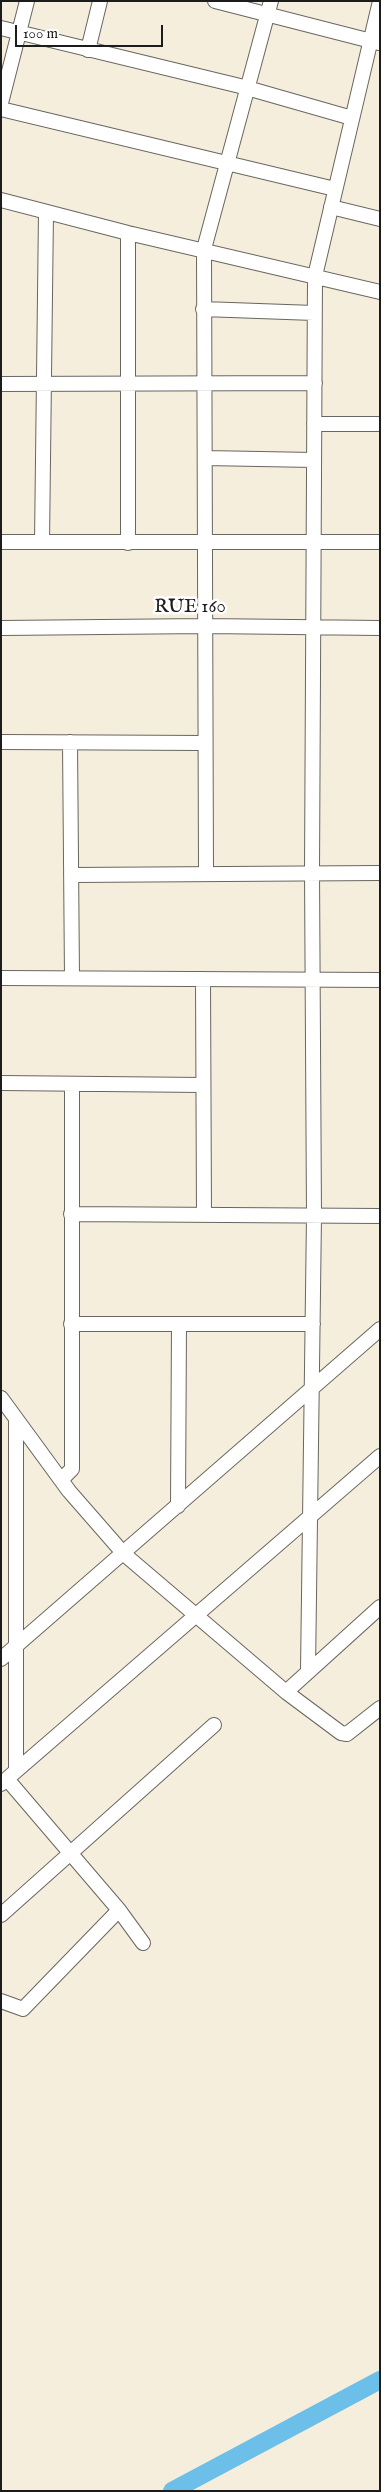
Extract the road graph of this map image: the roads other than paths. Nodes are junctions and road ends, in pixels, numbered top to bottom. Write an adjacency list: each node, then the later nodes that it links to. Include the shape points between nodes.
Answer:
1 (27, 1): 7 (street)
2 (100, 1): 9 (street)
3 (215, 1): 5 (street)
4 (380, 1): 8 (street)
5 (270, 8): 8 (street); 10 (street)
6 (1, 28): 7 (street)
7 (19, 33): 9 (street); 11 (street)
8 (375, 42): 13 (street)
9 (88, 50): 10 (street)
10 (248, 88): 13 (street); 14 (street)
11 (1, 103)
12 (1, 109): 14 (street)
13 (352, 118): 15 (street)
14 (228, 163): 15 (street); 21 (street)
15 (335, 189): 17 (street)
16 (1, 200): 18 (street)
17 (331, 207): 19 (street); 22 (street)
18 (46, 212): 20 (street); 28 (street)
19 (380, 219)
20 (128, 233): 21 (street); 29 (street)
21 (204, 249): 22 (street); 24 (street)
22 (315, 276): 23 (street); 25 (street)
23 (380, 292)
24 (203, 309): 25 (street); 30 (street)
25 (314, 313): 26 (street)
26 (315, 382): 30 (street); 31 (street)
27 (1, 384): 28 (street)
28 (44, 384): 29 (street); 36 (street)
29 (128, 384): 30 (street); 38 (street)
30 (204, 384): 33 (street)
31 (314, 424): 32 (street); 34 (street)
32 (380, 424)
33 (205, 458): 34 (street); 39 (street)
34 (314, 460): 40 (street)
35 (1, 542): 36 (street)
36 (42, 542): 38 (street)
37 (380, 542): 40 (street)
38 (128, 543): 39 (street)
39 (204, 543): 40 (street); 41 (street)
40 (314, 543): 43 (street)
41 (205, 626): 42 (street, RUE 160); 43 (street, RUE 160); 47 (street)
42 (1, 628)
43 (315, 628): 44 (street, RUE 160); 48 (street)
44 (380, 628)
45 (1, 742): 46 (street)
46 (70, 742): 47 (street); 51 (street)
47 (204, 743): 49 (street)
48 (312, 872): 49 (street); 50 (street); 54 (street)
49 (206, 873): 51 (street)
50 (380, 873)
51 (71, 875): 53 (street)
52 (1, 978): 53 (street)
53 (72, 978): 55 (street)
54 (313, 979): 55 (street); 56 (street); 62 (street)
55 (203, 980): 59 (street)
56 (380, 980)
57 (1, 1083): 58 (street)
58 (72, 1084): 59 (street); 60 (street)
59 (203, 1085): 61 (street)
60 (71, 1214): 61 (street); 64 (street)
61 (204, 1215): 62 (street)
62 (314, 1216): 63 (street); 66 (street)
63 (380, 1216)
64 (71, 1324): 65 (street); 72 (street, via 72,1469)
65 (179, 1324): 66 (street); 73 (street)
66 (313, 1324): 68 (street)
67 (380, 1329): 68 (street)
68 (313, 1388): 73 (street); 74 (street)
69 (1, 1398): 70 (street)
70 (16, 1420): 72 (street); 78 (street)
71 (380, 1456): 74 (street)
72 (61, 1480): 75 (street)
73 (178, 1506): 75 (street)
74 (309, 1517): 77 (street); 80 (street)
75 (124, 1554): 77 (street); 78 (street)
76 (380, 1607): 80 (street)
77 (194, 1615): 81 (street); 84 (street)
78 (17, 1645): 79 (street); 84 (street)
79 (1, 1659)
80 (308, 1671): 81 (street)
81 (286, 1692): 82 (street, via 341,1733 347,1734)
82 (380, 1708)
83 (214, 1725): 85 (street)
84 (8, 1778): 85 (street)
85 (69, 1852): 86 (street); 87 (street)
86 (119, 1910): 88 (street); 89 (street, via 24,2010)
87 (1, 1915)
88 (143, 1943)
89 (1, 2001)

